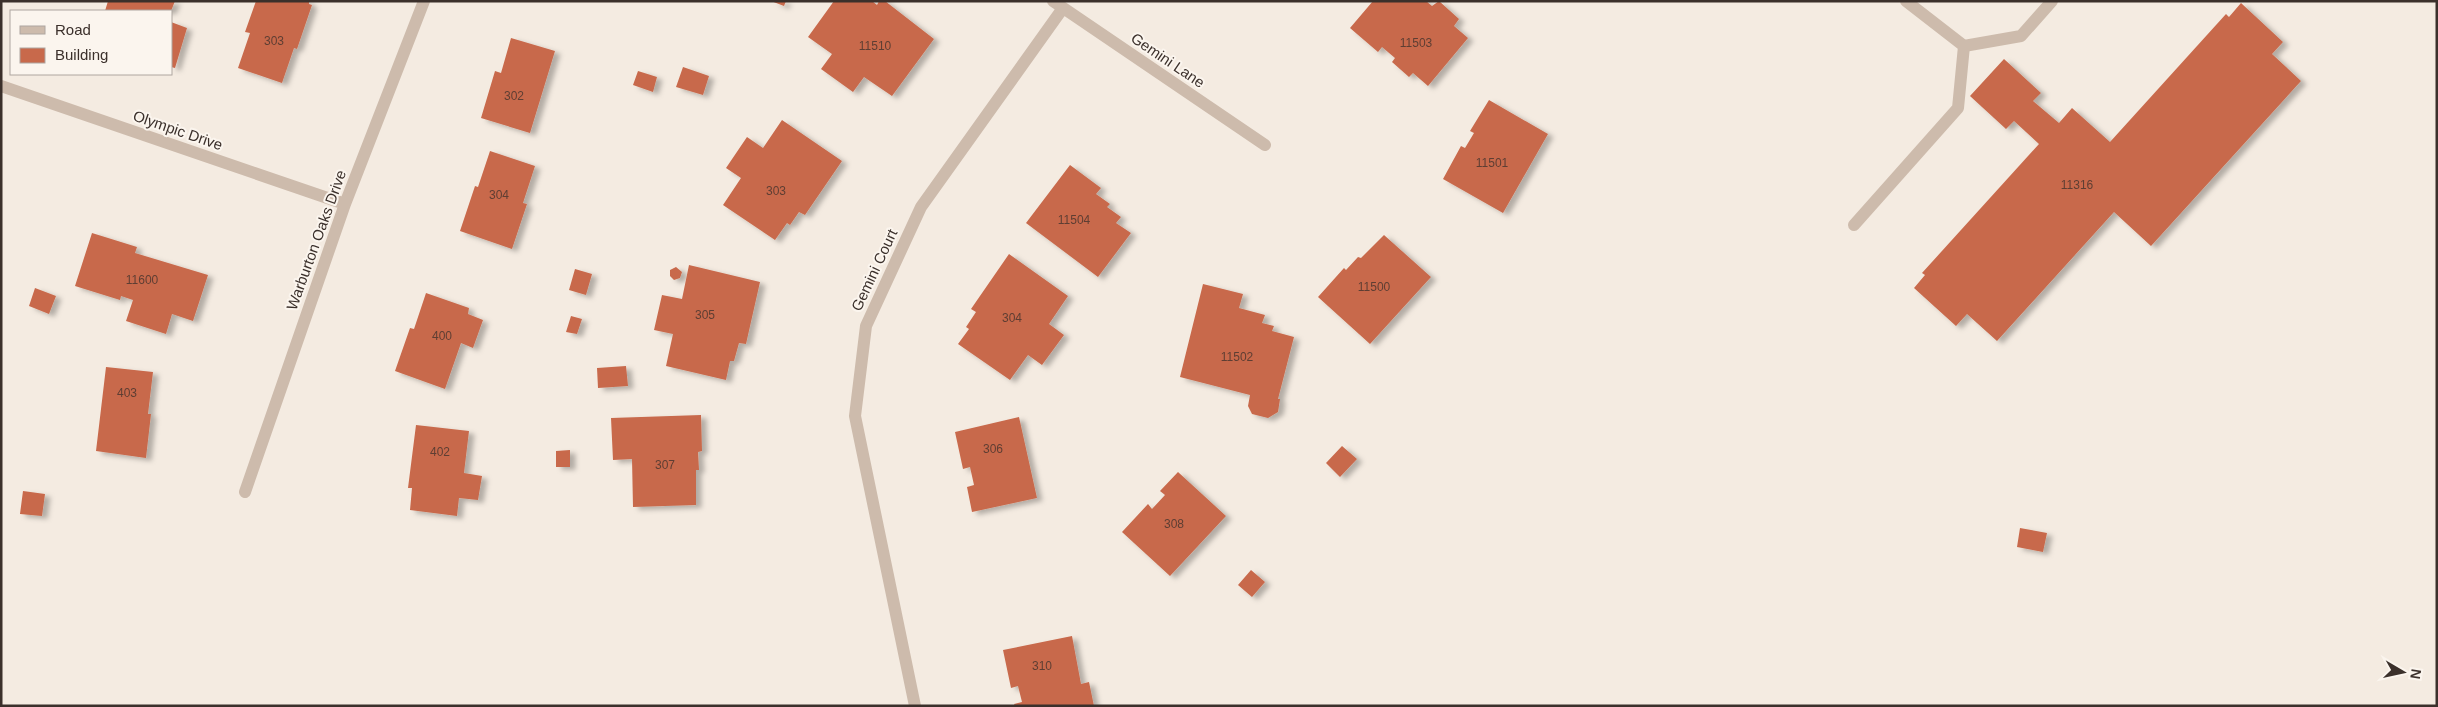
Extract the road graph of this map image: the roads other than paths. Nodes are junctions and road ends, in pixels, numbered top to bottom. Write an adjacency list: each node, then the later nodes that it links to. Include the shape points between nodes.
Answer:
1 (424, 1): 8 (street, Warburton Oaks Drive)
2 (1906, 1): 5 (street)
3 (2052, 1): 5 (street, via 2021,36)
4 (1058, 5): 7 (street, Gemini Lane); 11 (street, Gemini Court, via 921,207 866,326 855,416)
5 (1964, 46): 9 (street, via 1958,108)
6 (1, 86): 8 (street, Olympic Drive)
7 (1265, 145)
8 (345, 204): 10 (street, Warburton Oaks Drive)
9 (1854, 224)
10 (245, 492)
11 (915, 706)

